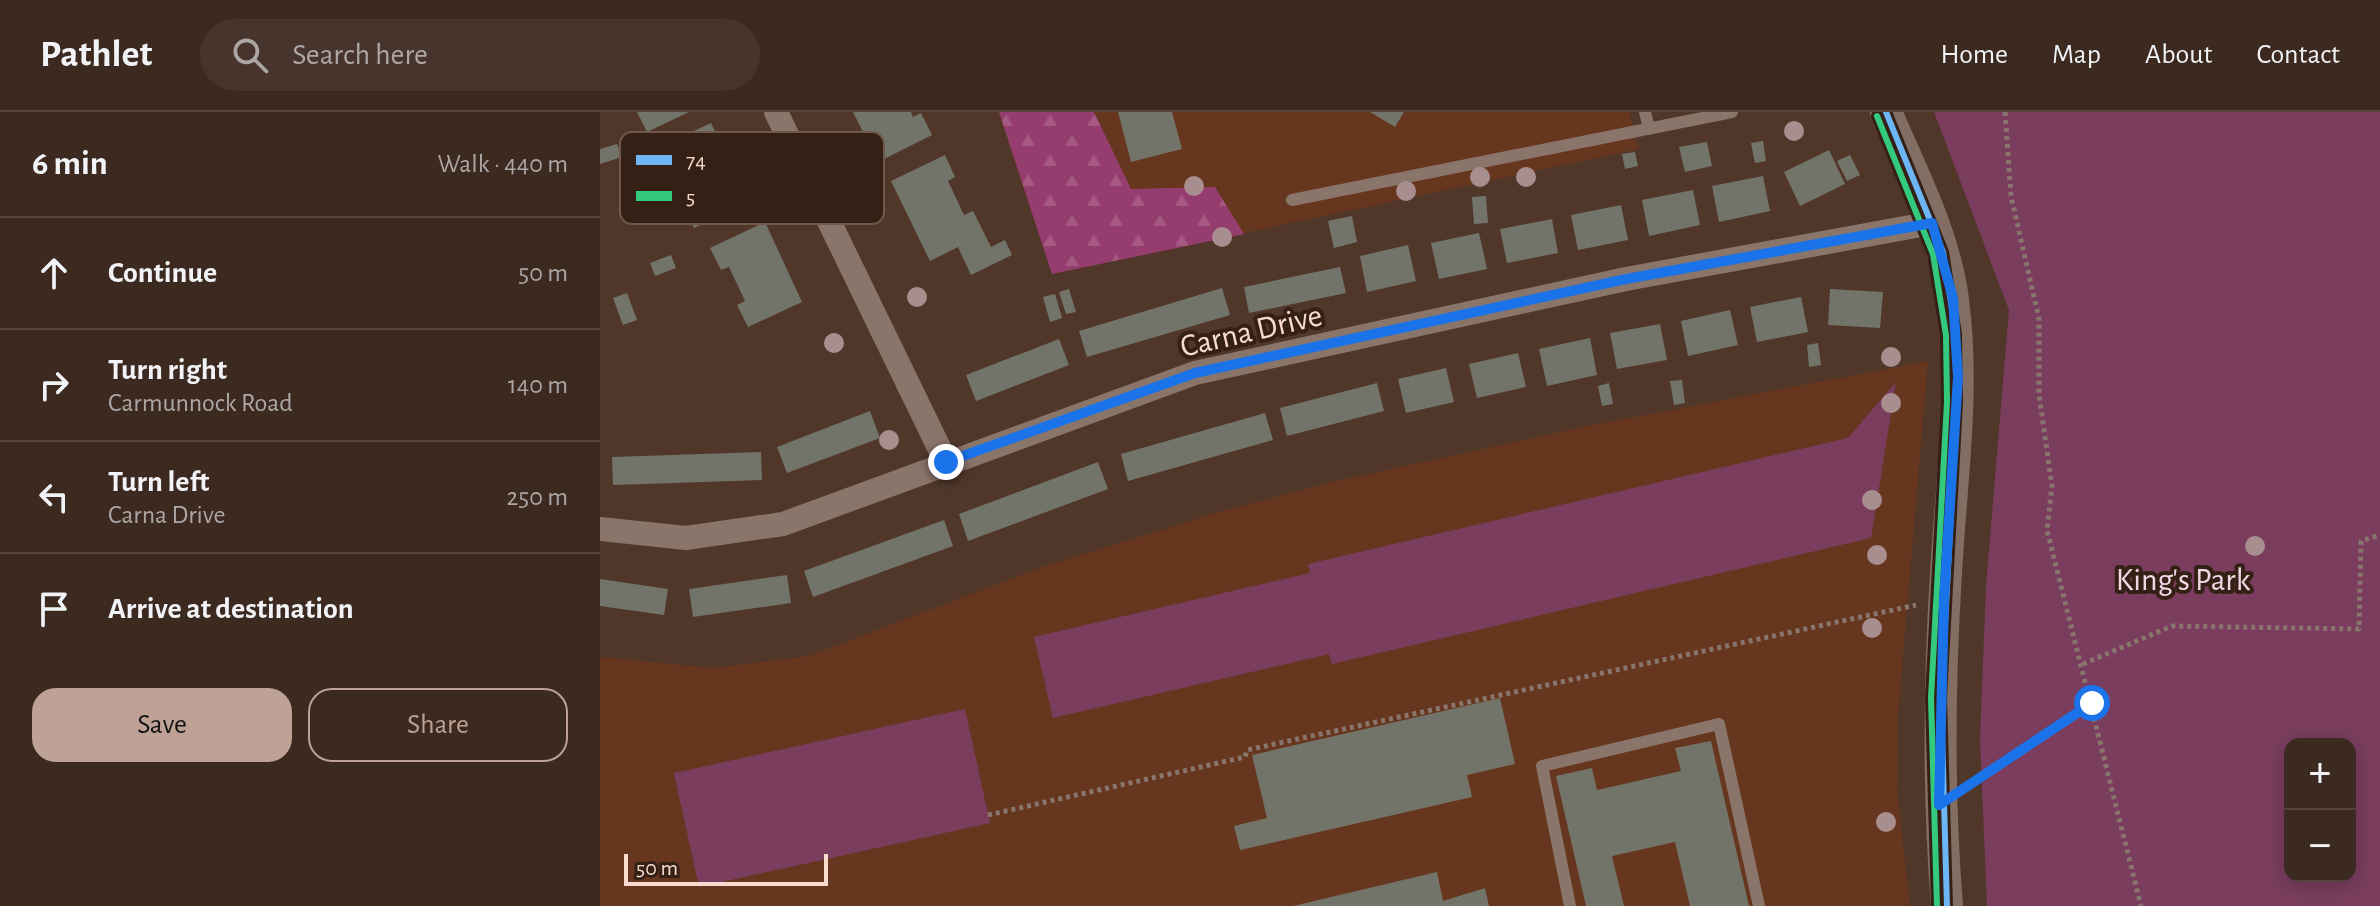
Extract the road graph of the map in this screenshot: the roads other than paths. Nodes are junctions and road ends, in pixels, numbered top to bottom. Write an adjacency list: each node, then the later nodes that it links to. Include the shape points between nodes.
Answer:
1 (776, 112): 6 (street)
2 (1645, 112): 5 (lane)
3 (1732, 112): 5 (lane)
4 (1886, 112): 8 (main road)
5 (1649, 129): 7 (lane)
6 (786, 132)
7 (1292, 200)
8 (1932, 223): 10 (street, Carna Drive, via 1626,279 1195,373); 14 (main road, via 1953,298 1958,377 1944,599 1939,805)
9 (830, 224): 10 (street)
10 (946, 462): 11 (street, Carna Drive, via 783,524 686,538)
11 (600, 529)
12 (1570, 906): 13 (lane, via 1542,766 1719,724)
13 (1759, 906)
14 (1947, 906)

